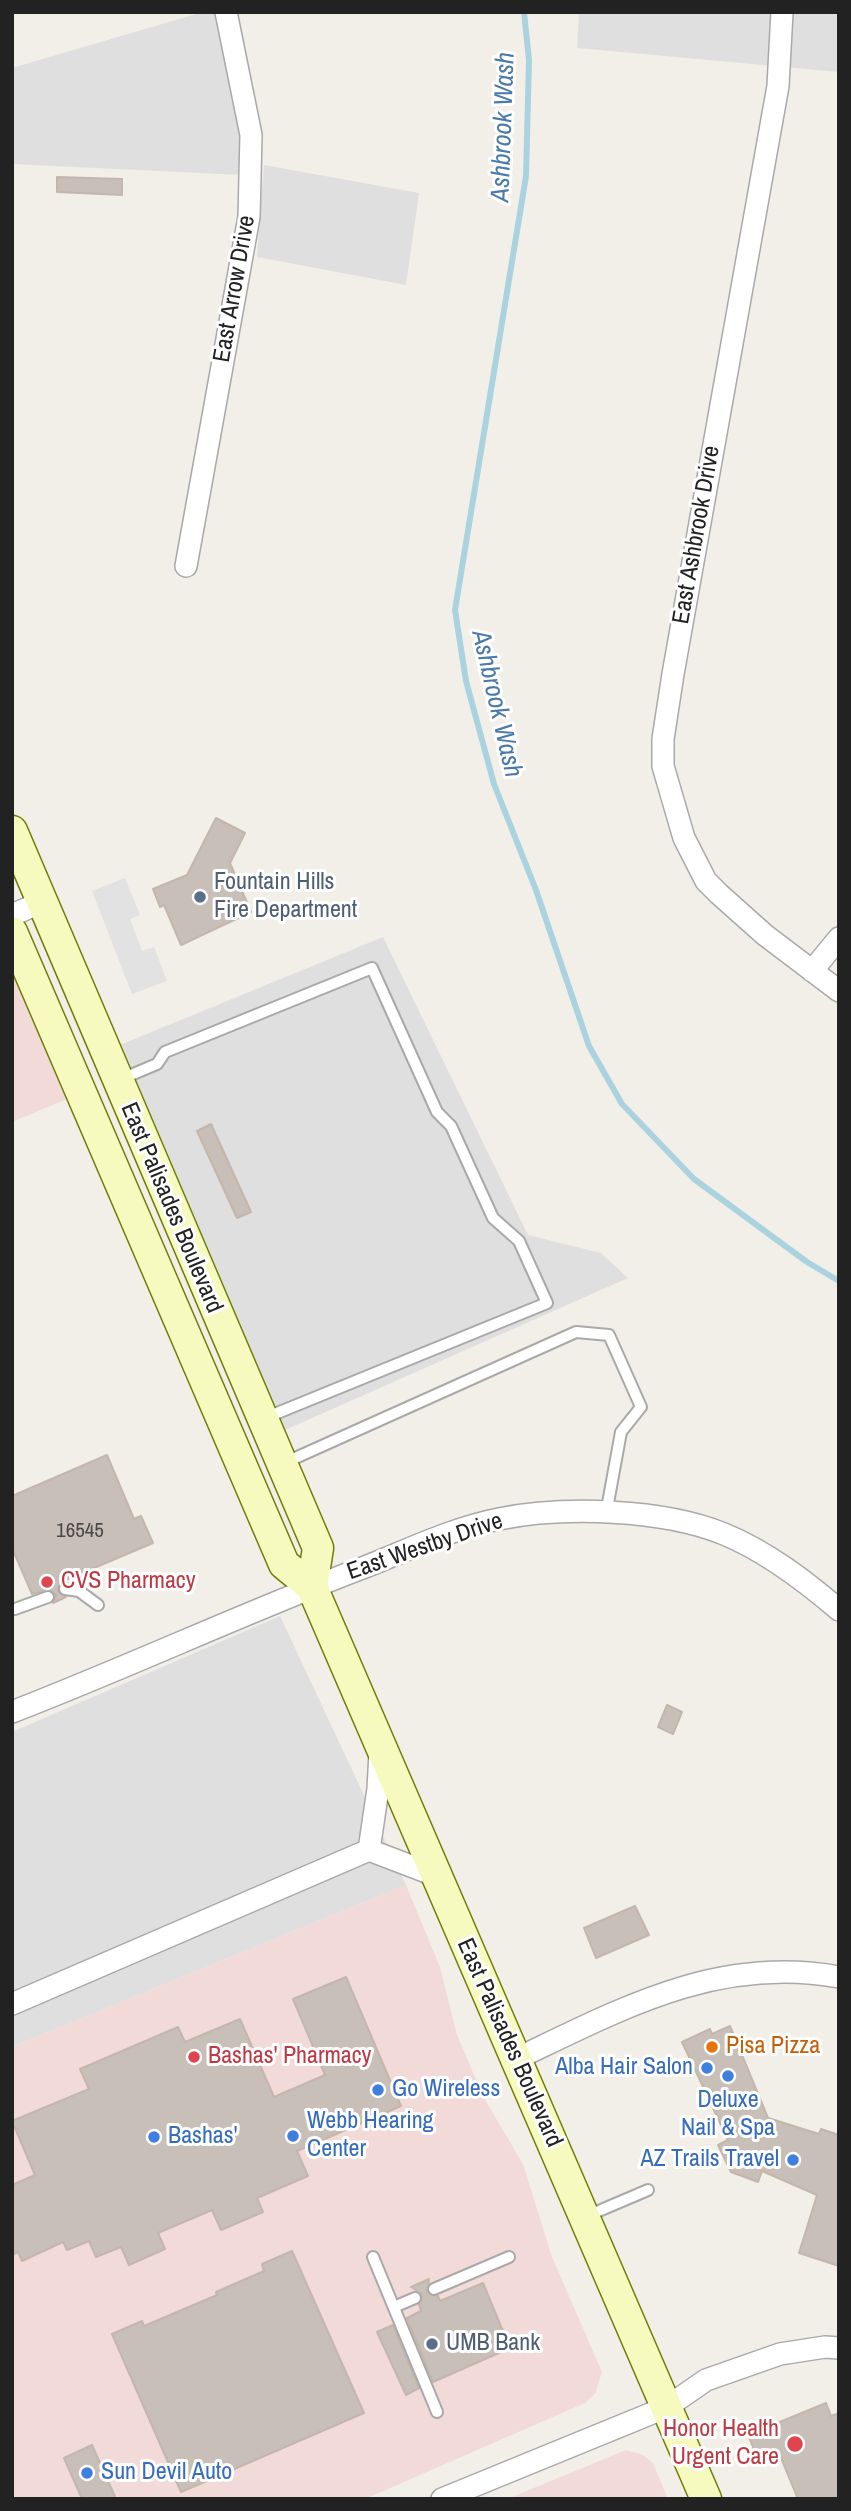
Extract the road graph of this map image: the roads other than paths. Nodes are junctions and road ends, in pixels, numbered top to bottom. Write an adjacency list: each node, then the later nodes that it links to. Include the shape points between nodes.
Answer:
1 (226, 12): 3 (street, East Arrow Drive, via 251,135 249,217)
2 (782, 12): 10 (street, East Ashbrook Drive, via 778,86 678,647 663,766 684,838 706,881)
3 (186, 566)
4 (12, 831): 5 (street, East Palisades Boulevard)
5 (19, 867): 6 (street, East Palisades Boulevard)
6 (42, 902): 7 (street); 12 (street, East Palisades Boulevard)
7 (12, 915)
8 (12, 932): 16 (street, East Palisades Boulevard, via 284,1564)
9 (839, 938): 10 (street)
10 (813, 971): 11 (street, East Ashbrook Drive)
11 (839, 990)
12 (117, 1081): 13 (street, East Palisades Boulevard); 13 (lane, via 157,1064 165,1052 372,968 493,1218 519,1241 547,1303)
13 (262, 1420): 14 (street, East Palisades Boulevard)
14 (282, 1464): 15 (lane, via 576,1332 609,1335 641,1407 621,1432); 16 (street, East Palisades Boulevard, via 318,1548)
15 (606, 1514): 16 (street, East Westby Drive, via 534,1513 497,1519); 21 (street, East Westby Drive, via 685,1522 725,1534 802,1579)
16 (312, 1587): 22 (street, East Westby Drive); 23 (street, East Palisades Boulevard)
17 (65, 1590): 19 (lane, via 79,1591)
18 (48, 1597): 20 (lane)
19 (98, 1605)
20 (15, 1609)
21 (839, 1609)
22 (12, 1712)
23 (380, 1743): 24 (street); 25 (street, East Palisades Boulevard)
24 (369, 1850): 25 (street); 27 (street)
25 (437, 1876): 28 (street, East Palisades Boulevard)
26 (839, 1977): 28 (street, via 752,1973 693,1983 638,2001)
27 (12, 2004)
28 (516, 2059): 30 (street, East Palisades Boulevard)
29 (648, 2190): 30 (lane)
30 (584, 2217): 37 (street, East Palisades Boulevard)
31 (373, 2257): 35 (lane)
32 (509, 2257): 33 (lane)
33 (434, 2289)
34 (415, 2298): 35 (lane)
35 (394, 2307): 38 (lane)
36 (839, 2348): 37 (street, via 780,2354 706,2380)
37 (667, 2407): 39 (street); 40 (street, East Palisades Boulevard)
38 (437, 2412)
39 (442, 2499)
40 (706, 2499)

